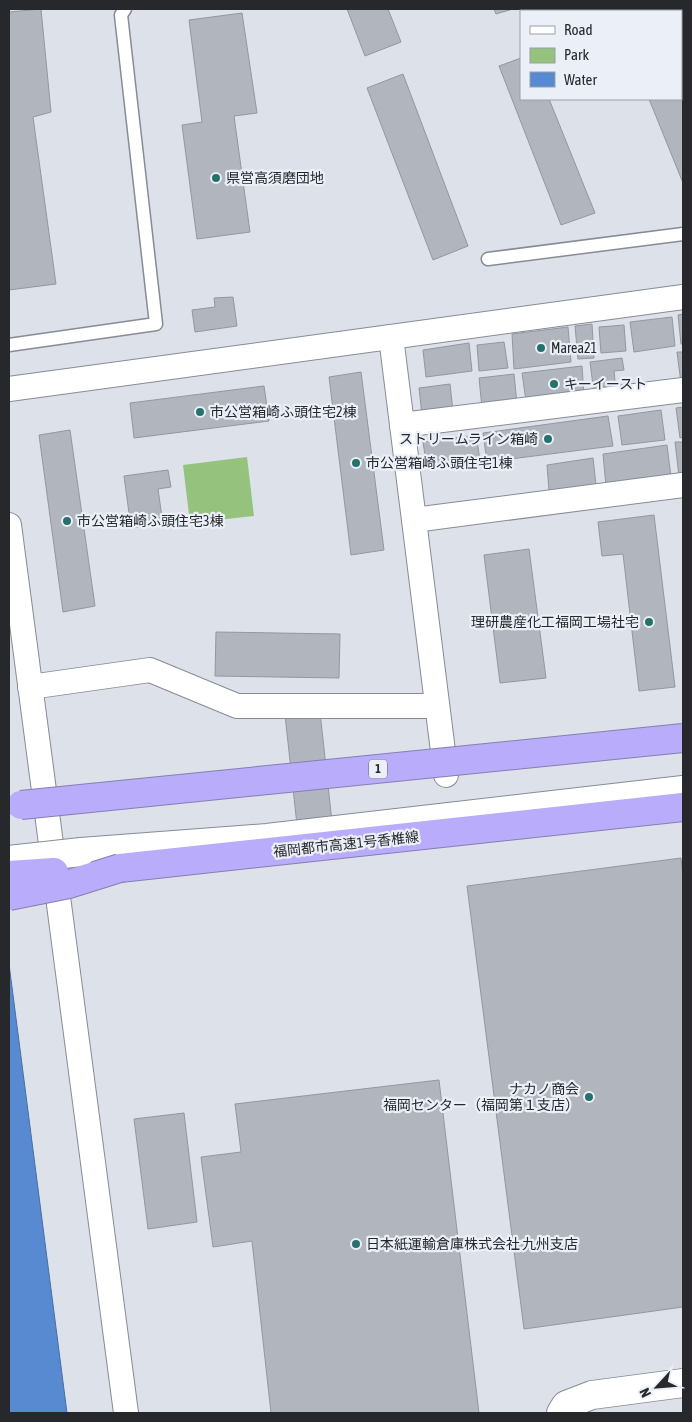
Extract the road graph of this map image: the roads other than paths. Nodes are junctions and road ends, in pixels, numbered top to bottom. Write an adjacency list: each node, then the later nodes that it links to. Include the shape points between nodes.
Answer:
1 (125, 9): 6 (lane, via 121,15 156,324)
2 (683, 234): 3 (lane)
3 (488, 259)
4 (683, 297): 5 (street)
5 (391, 337): 7 (street); 9 (street)
6 (9, 345)
7 (9, 389)
8 (683, 390): 9 (street)
9 (402, 425): 11 (street)
10 (683, 486): 11 (street)
11 (414, 520): 14 (street)
12 (9, 525): 13 (street)
13 (30, 686): 14 (street, via 150,670 237,706); 26 (street)
14 (437, 706): 17 (street)
15 (683, 738): 20 (highway, 1, bridge)
16 (683, 750): 17 (street)
17 (446, 775): 20 (street, via 75,810)
18 (683, 790): 21 (street, bridge, via 267,838)
19 (683, 807): 22 (highway, 福岡都市高速1号香椎線)
20 (12, 808)
21 (9, 860)
22 (120, 868): 23 (highway, 福岡都市高速1号香椎線, bridge); 24 (highway, bridge, via 69,884)
23 (9, 875)
24 (9, 896)
25 (683, 1383): 27 (street, via 592,1395 566,1405)
26 (126, 1413)
27 (562, 1413)

